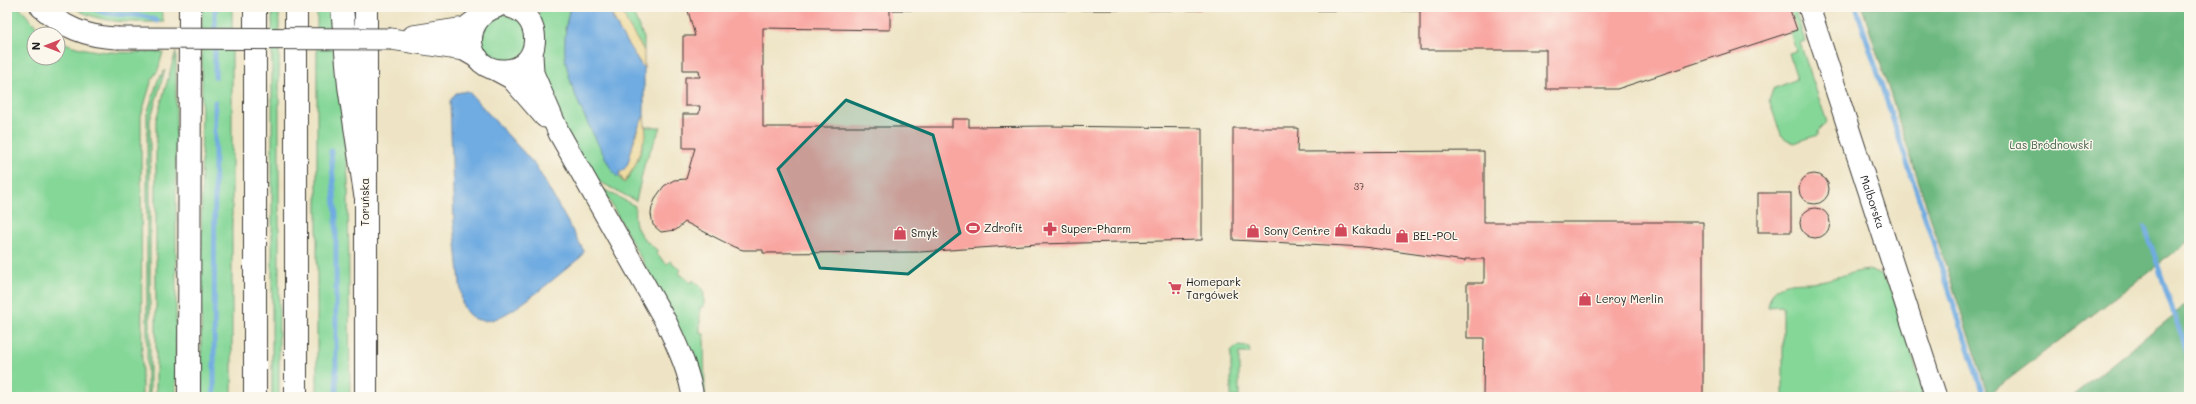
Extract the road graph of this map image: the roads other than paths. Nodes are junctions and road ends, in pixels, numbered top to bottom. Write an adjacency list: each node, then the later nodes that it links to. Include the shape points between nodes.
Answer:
1 (41, 7): 11 (street, bridge, via 66,26 81,33 106,38)
2 (190, 7): 17 (main road)
3 (255, 7): 18 (main road)
4 (296, 7): 19 (main road)
5 (342, 7): 16 (main road, via 349,86)
6 (366, 7): 16 (main road, Toruńska)
7 (497, 7): 10 (street, via 483,13)
8 (510, 7): 12 (street, via 524,14 533,25 536,40)
9 (1809, 7): 22 (street, Malborska)
10 (477, 19): 11 (street, via 470,25 457,29); 13 (street, via 473,26 471,43)
11 (391, 39): 13 (street, via 464,50)
12 (532, 54): 14 (street, via 515,69); 15 (street, via 533,73)
13 (478, 58): 14 (street)
14 (496, 70): 15 (street, via 512,78)
15 (559, 133): 21 (street, via 667,324 681,354)
16 (365, 194): 20 (main road, Toruńska)
17 (189, 397)
18 (255, 397)
19 (296, 397)
20 (366, 397)
21 (693, 397)
22 (1936, 397)

